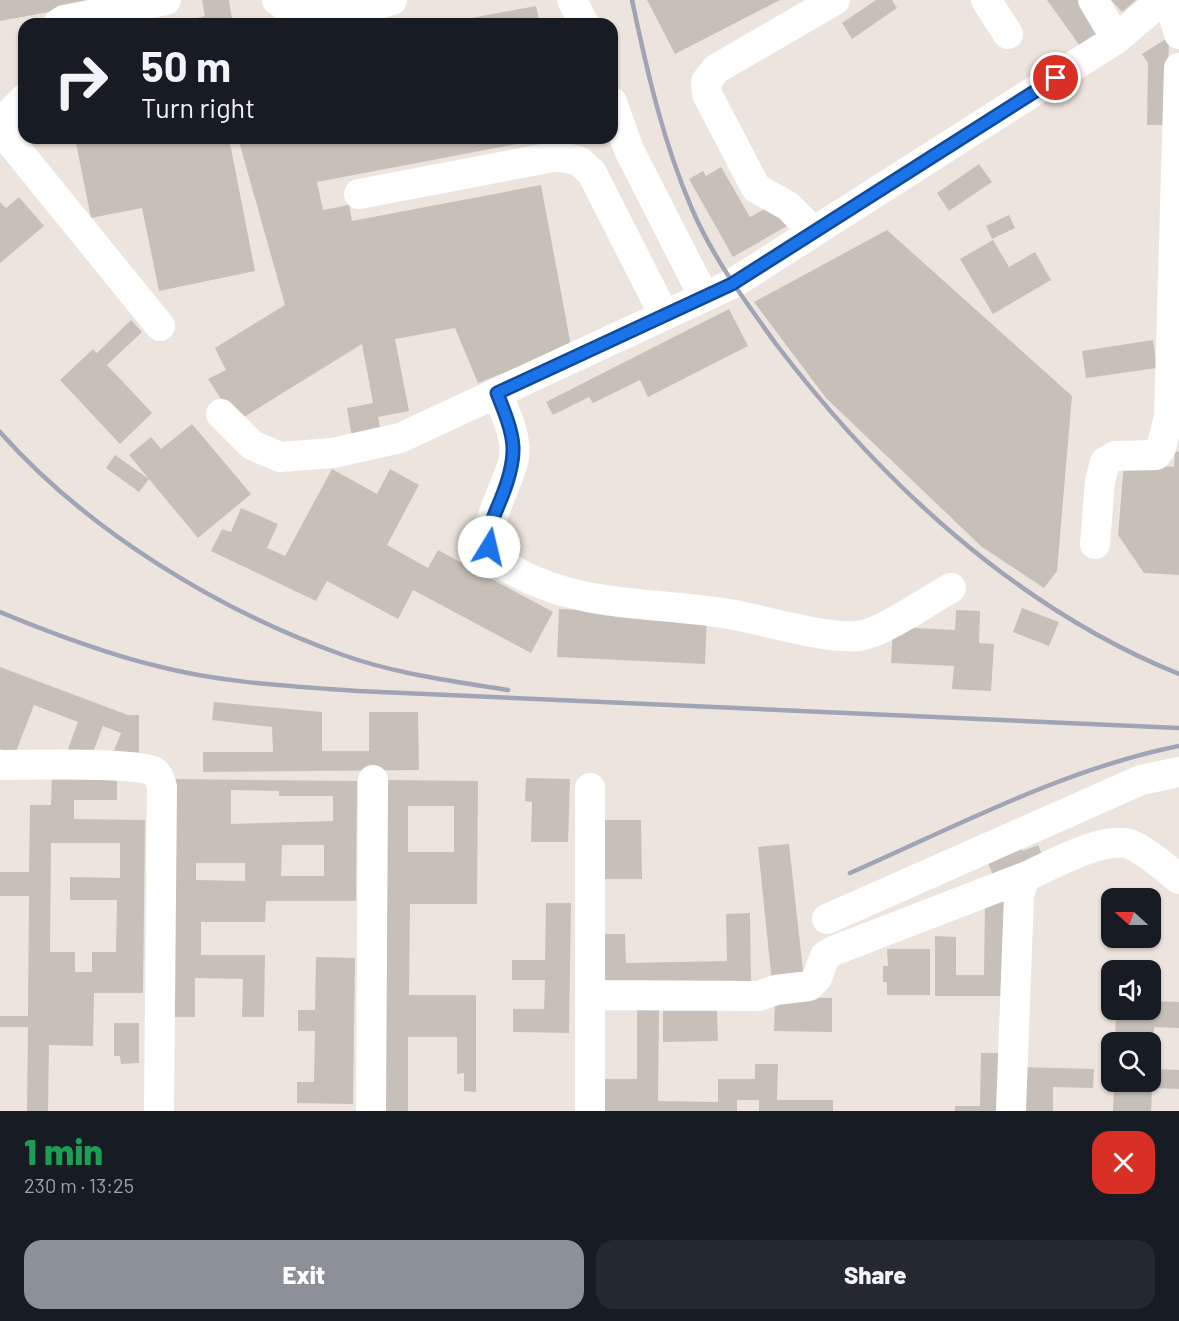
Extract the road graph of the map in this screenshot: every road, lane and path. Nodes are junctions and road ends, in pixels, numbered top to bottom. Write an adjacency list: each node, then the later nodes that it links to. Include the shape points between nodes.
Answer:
1 (166, 0): 10 (street)
2 (277, 0): 3 (street, via 334,16)
3 (392, 0)
4 (572, 0): 11 (street)
5 (835, 0): 21 (street, via 716,69 706,82 707,94 756,188 788,206)
6 (986, 0): 12 (street)
7 (1093, 0): 14 (street)
8 (1162, 0): 14 (street)
9 (1169, 0): 13 (street)
10 (74, 18)
11 (581, 18)
12 (1008, 34)
13 (1179, 34)
14 (1116, 39): 21 (street)
15 (1179, 68): 27 (street)
16 (18, 105): 18 (street)
17 (618, 118): 22 (street, via 630,150)
18 (0, 124)
19 (0, 129): 24 (street)
20 (359, 194): 23 (street, via 558,156 579,161 592,173)
21 (814, 232): 22 (street, via 732,284)
22 (704, 297): 23 (street)
23 (664, 315): 25 (street)
24 (160, 326)
25 (497, 393): 26 (street, via 400,438 333,453 280,457 252,445); 29 (street, via 513,433 514,457 488,532 489,547 498,561 535,583 582,597 727,614 860,636)
26 (221, 414)
27 (1174, 417): 28 (street, via 1156,455 1115,456 1105,462)
28 (1095, 544)
29 (951, 588)
30 (0, 765): 38 (street, via 130,768 155,772 159,778)
31 (1179, 772): 36 (street, via 1141,780)
32 (373, 780): 39 (street)
33 (590, 788): 37 (street)
34 (1025, 877): 35 (street, via 1098,846 1117,842 1133,845); 37 (street, via 833,951 825,956 817,978 809,986 759,996); 41 (street, via 1019,895)
35 (1179, 879)
36 (827, 919)
37 (591, 995): 40 (street)
38 (159, 1111)
39 (371, 1111)
40 (590, 1111)
41 (1011, 1111)

